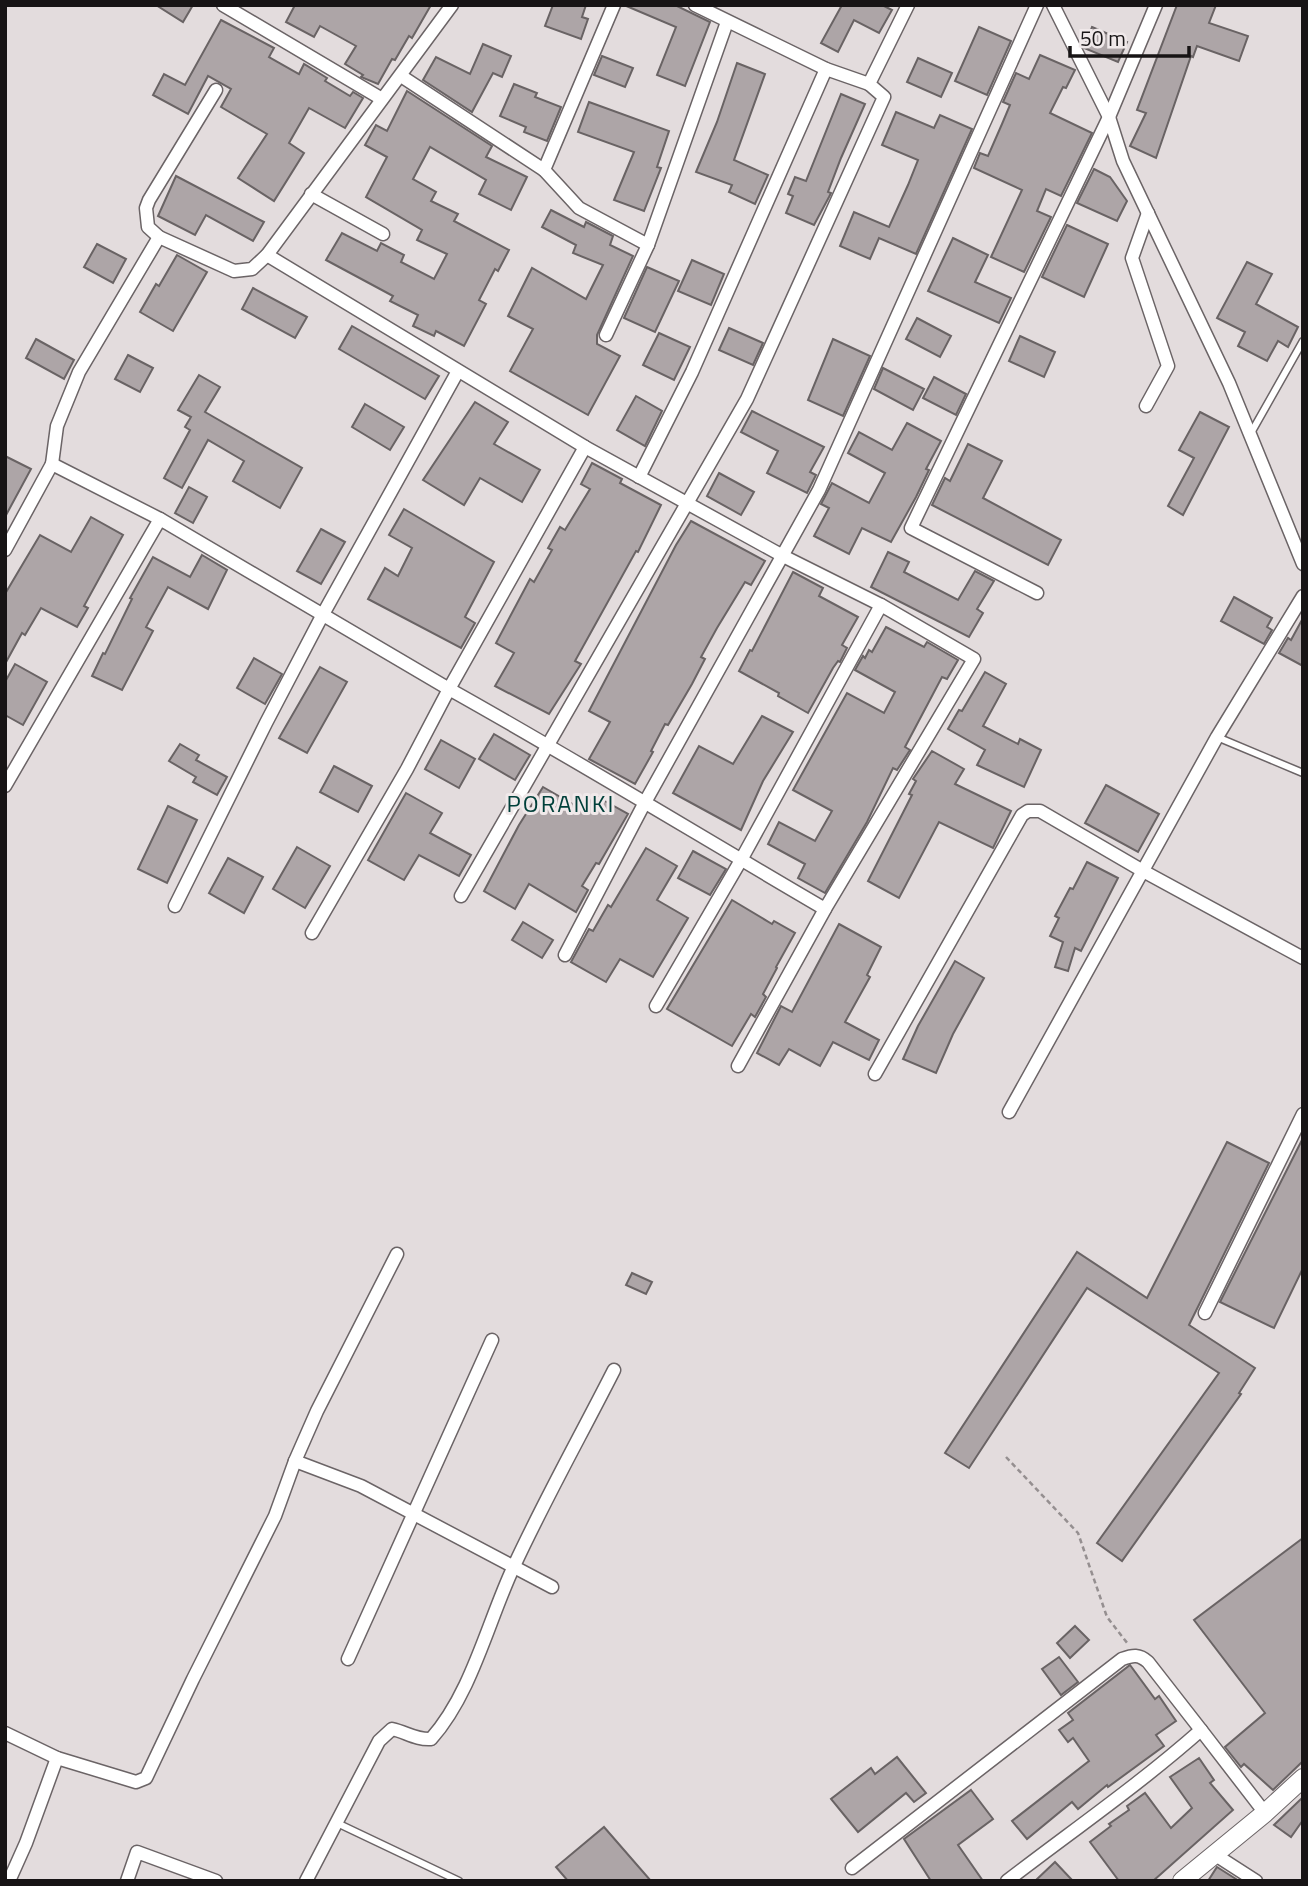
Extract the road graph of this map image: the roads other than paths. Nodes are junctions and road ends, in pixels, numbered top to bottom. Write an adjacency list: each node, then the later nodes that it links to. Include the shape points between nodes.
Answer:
1 (223, 5): 14 (street)
2 (452, 5): 11 (street)
3 (614, 5): 16 (street)
4 (695, 5): 9 (street)
5 (908, 5): 12 (street)
6 (1037, 5): 34 (street, via 820,489)
7 (1053, 5): 15 (street)
8 (1156, 5): 15 (street)
9 (727, 22): 10 (street); 21 (street)
10 (826, 69): 12 (street); 30 (street, via 692,372)
11 (401, 76): 14 (street); 16 (street)
12 (869, 84): 31 (street, via 884,97 747,399)
13 (216, 90): 20 (street, via 146,208 148,227)
14 (382, 99): 17 (street)
15 (1109, 117): 18 (street, via 1123,161); 36 (street, via 911,528)
16 (544, 170): 21 (street, via 579,208)
17 (311, 194): 19 (street); 22 (street)
18 (1148, 213): 26 (street, via 1132,258 1168,366); 27 (street)
19 (383, 234)
20 (159, 237): 22 (street, via 234,271 252,269); 29 (street, via 79,372 57,426)
21 (648, 244): 23 (street)
22 (267, 255): 25 (street)
23 (606, 335)
24 (1303, 341): 27 (lane)
25 (458, 371): 28 (street); 39 (street)
26 (1146, 406)
27 (1251, 433): 35 (street)
28 (585, 447): 30 (street); 40 (street)
29 (52, 464): 32 (street); 33 (street)
30 (639, 477): 31 (street)
31 (686, 502): 34 (street); 42 (street)
32 (160, 519): 39 (street); 44 (street)
33 (5, 550)
34 (783, 556): 38 (street); 45 (street)
35 (1303, 564)
36 (1037, 593)
37 (1303, 596): 41 (street)
38 (881, 604): 46 (street); 50 (street, via 974,659)
39 (322, 616): 40 (street); 49 (street)
40 (449, 689): 42 (street); 51 (street)
41 (1217, 737): 43 (lane); 47 (street)
42 (549, 745): 45 (street); 48 (street)
43 (1303, 773)
44 (5, 786)
45 (644, 804): 46 (street); 52 (street)
46 (741, 860): 50 (street); 54 (street)
47 (1143, 871): 53 (street); 56 (street, via 1040,811 1022,815); 57 (street)
48 (461, 896)
49 (175, 906)
50 (825, 909): 55 (street)
51 (312, 933)
52 (565, 955)
53 (1303, 958)
54 (656, 1006)
55 (738, 1066)
56 (875, 1074)
57 (1009, 1112)
58 (1303, 1114): 60 (street)
59 (397, 1254): 63 (street)
60 (1205, 1313)
61 (492, 1340): 64 (street)
62 (614, 1370): 65 (street)
63 (295, 1461): 64 (street, via 361,1486); 70 (street, via 275,1516 146,1778 136,1782)
64 (413, 1515): 65 (street); 67 (street)
65 (514, 1567): 66 (street); 73 (street, via 463,1689 438,1732 431,1740 418,1740 392,1729 379,1741)
66 (552, 1587)
67 (348, 1659)
68 (1201, 1730): 72 (street); 75 (street, via 1148,1662 1137,1655 1122,1659); 81 (street, via 1159,1768)
69 (5, 1734): 70 (street)
70 (57, 1758): 76 (street)
71 (1303, 1778): 72 (street)
72 (1265, 1813): 74 (street)
73 (335, 1822): 79 (street); 80 (lane)
74 (1214, 1854): 82 (street); 83 (street)
75 (852, 1868)
76 (9, 1881)
77 (127, 1881): 78 (street, via 137,1852)
78 (216, 1881)
79 (306, 1881)
80 (458, 1881)
81 (1007, 1881)
82 (1182, 1881)
83 (1256, 1881)

